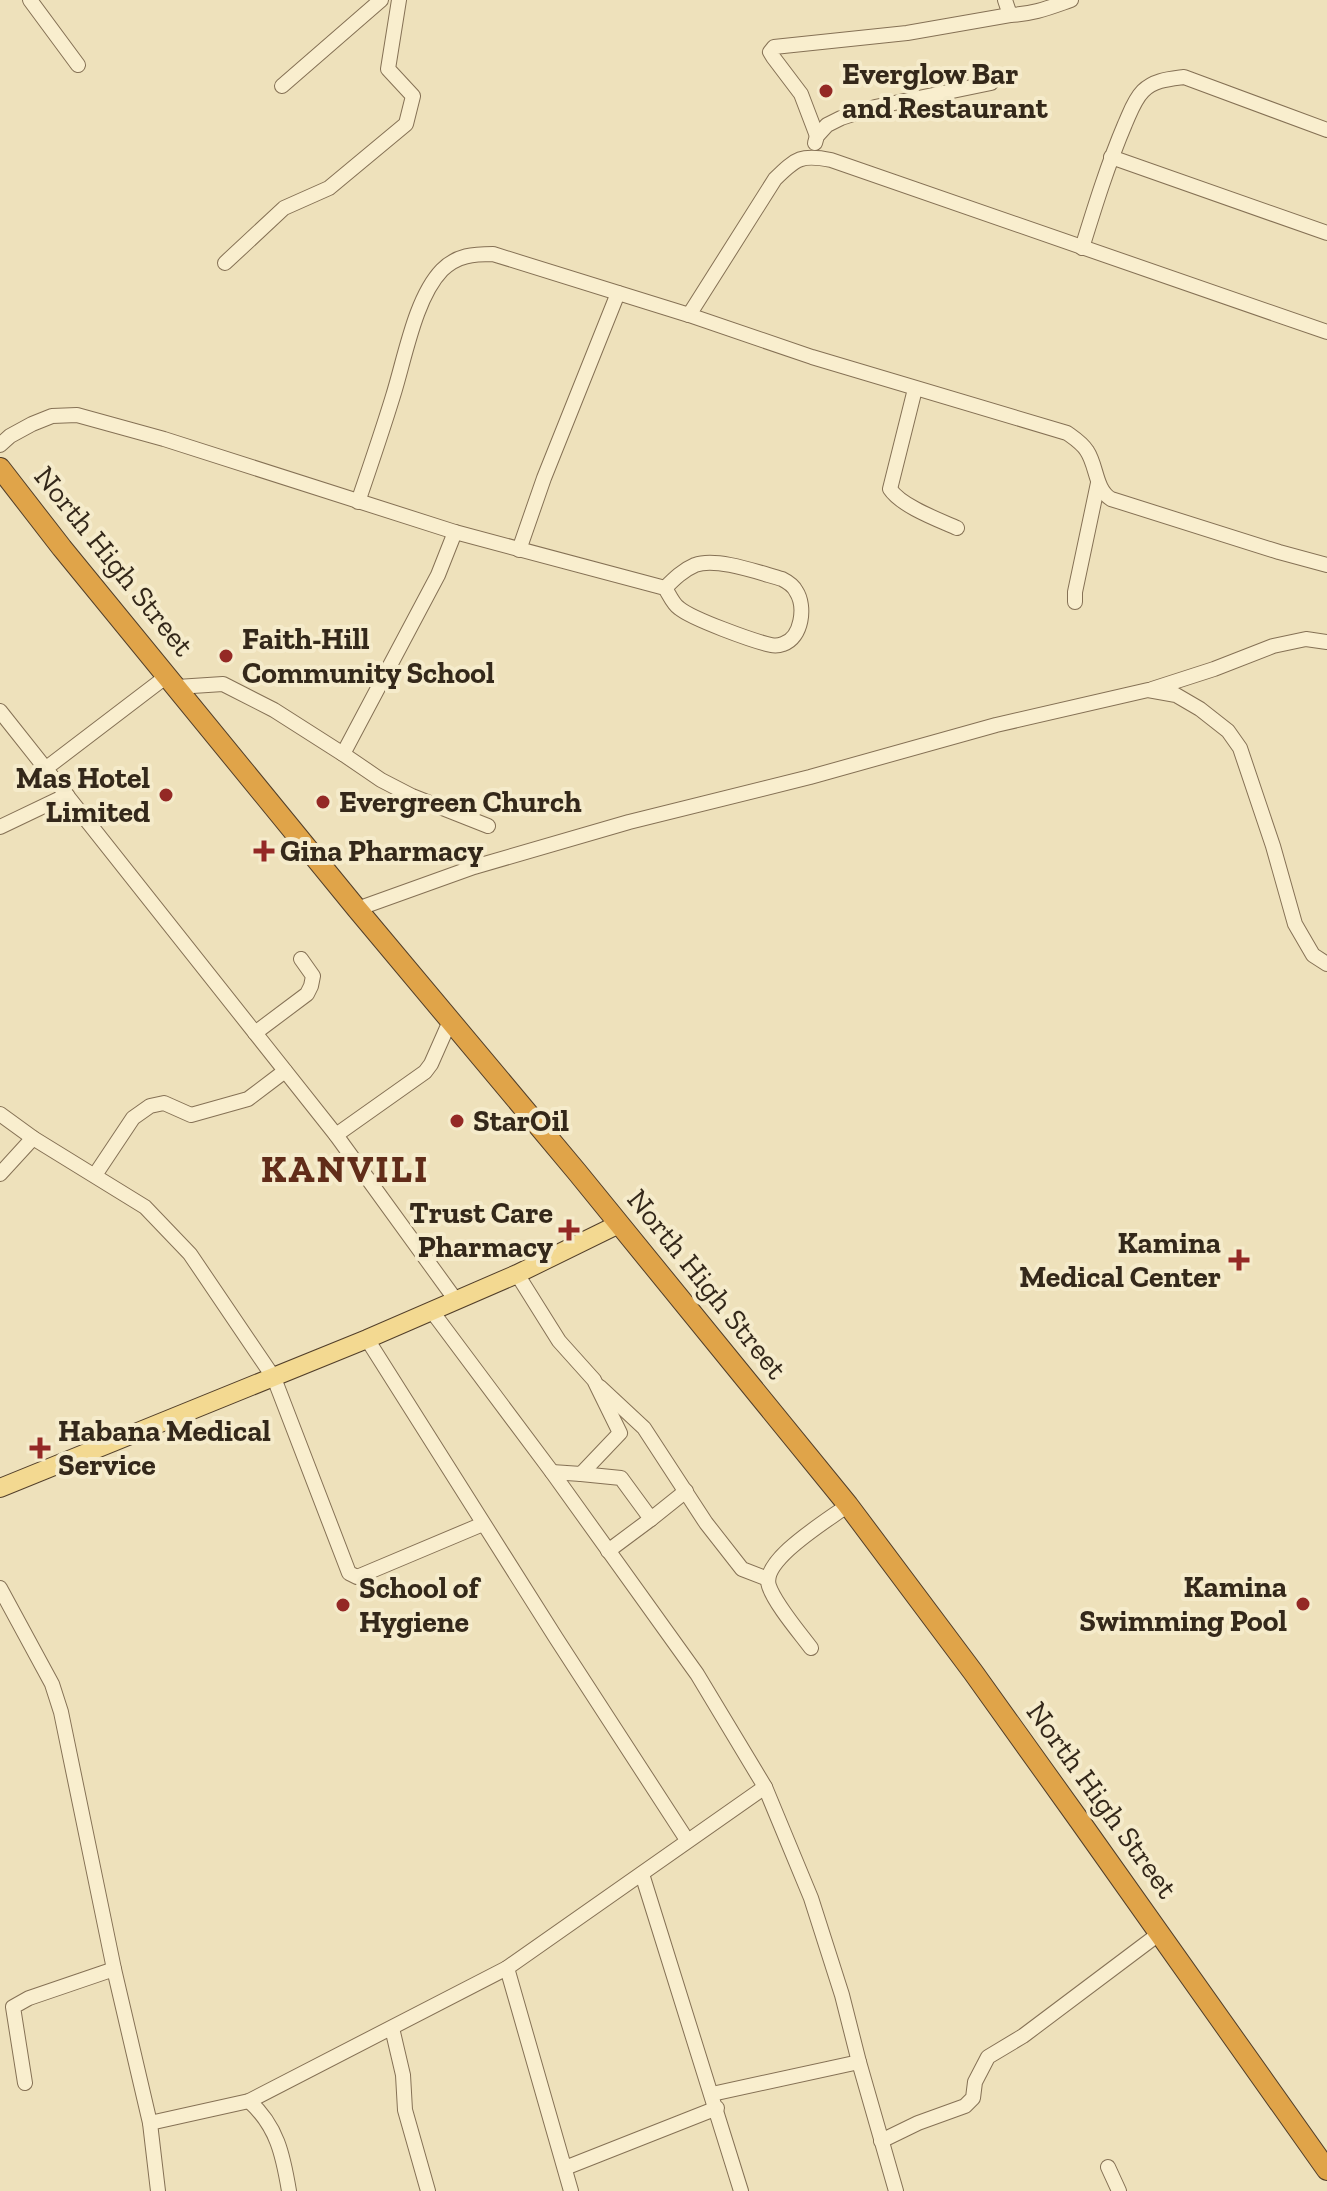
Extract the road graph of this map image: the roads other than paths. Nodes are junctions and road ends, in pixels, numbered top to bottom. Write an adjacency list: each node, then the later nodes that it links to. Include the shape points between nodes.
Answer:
1 (30, 0): 7 (street)
2 (381, 0): 9 (street)
3 (399, 0): 16 (street, via 388,69 413,96 406,124 329,188 284,208)
4 (1005, 0): 6 (street)
5 (1071, 0): 6 (street, via 1039,12)
6 (1010, 15): 11 (street, via 774,47 770,52 801,94)
7 (78, 65)
8 (991, 83): 11 (street, via 875,107 827,125)
9 (282, 86)
10 (1327, 130): 13 (street, via 1184,77 1166,79 1144,90 1135,102)
11 (817, 136): 12 (street)
12 (811, 156): 15 (street); 18 (street, via 792,162 775,179)
13 (1111, 157): 14 (street); 15 (street)
14 (1327, 233)
15 (1082, 248): 19 (street)
16 (225, 263)
17 (618, 293): 18 (street); 24 (street, via 493,254 472,254 443,269 425,292); 27 (street)
18 (689, 315): 20 (street)
19 (1327, 332)
20 (915, 389): 23 (street, via 1067,433 1089,453); 25 (street, via 890,489)
21 (0, 445): 24 (street, via 52,416 77,415)
22 (2, 473): 32 (highway, North High Street)
23 (1099, 482): 28 (street, via 1111,499); 30 (street)
24 (358, 502): 26 (street)
25 (957, 528)
26 (455, 532): 27 (street); 35 (street, via 438,575)
27 (519, 550): 29 (street)
28 (1327, 565)
29 (665, 588): 29 (street, via 697,564 713,562 782,579 798,594 799,626 787,643 774,646 678,608)
30 (1075, 602)
31 (1327, 642): 33 (street, via 1306,639 1273,646)
32 (172, 681): 35 (street, via 223,684); 36 (street, via 138,696); 40 (highway, North High Street)
33 (1148, 690): 40 (street, via 629,822 474,867); 42 (street, via 1176,695 1200,709 1240,748 1295,924 1313,955)
34 (0, 711): 36 (street)
35 (343, 754): 38 (street, via 412,796)
36 (45, 769): 37 (street)
37 (67, 795): 39 (street); 44 (street)
38 (488, 826)
39 (0, 827)
40 (357, 909): 43 (highway, North High Street)
41 (301, 959): 44 (street, via 313,976 307,994)
42 (1327, 964)
43 (450, 1021): 47 (street, via 425,1072); 51 (highway, North High Street)
44 (255, 1033): 45 (street)
45 (285, 1071): 47 (street); 50 (street, via 248,1099 191,1115 164,1103 150,1106 133,1118)
46 (0, 1114): 48 (street)
47 (336, 1135): 53 (street)
48 (33, 1138): 49 (street); 50 (street)
49 (0, 1174)
50 (95, 1175): 56 (street, via 145,1207 190,1254)
51 (619, 1224): 52 (main road); 62 (highway, North High Street)
52 (517, 1274): 53 (main road); 57 (street, via 559,1341)
53 (455, 1299): 54 (main road)
54 (431, 1310): 55 (main road); 58 (street)
55 (367, 1339): 56 (main road); 64 (street)
56 (274, 1378): 60 (main road); 64 (street, via 349,1573 357,1577)
57 (594, 1380): 59 (street, via 620,1433); 61 (street, via 644,1428)
58 (552, 1472): 59 (street); 65 (street)
59 (581, 1474): 63 (street, via 621,1478)
60 (0, 1488)
61 (686, 1491): 63 (street); 66 (street, via 742,1569)
62 (848, 1505): 66 (street, via 797,1541); 72 (highway, North High Street)
63 (651, 1519): 65 (street)
64 (483, 1524): 70 (street)
65 (608, 1551): 69 (street, via 697,1674)
66 (768, 1579): 68 (street, via 775,1599)
67 (0, 1588): 74 (street, via 57,1696)
68 (811, 1648)
69 (765, 1787): 70 (street); 76 (street, via 811,1898)
70 (687, 1840): 71 (street)
71 (642, 1874): 73 (street); 79 (street)
72 (1160, 1933): 81 (street, via 988,2057 965,2106); 84 (highway, North High Street)
73 (507, 1968): 75 (street); 83 (street)
74 (114, 1969): 77 (street, via 13,2007); 80 (street)
75 (392, 2028): 78 (street); 87 (street, via 405,2110)
76 (859, 2062): 79 (street); 81 (street)
77 (25, 2083)
78 (249, 2101): 80 (street); 86 (street, via 263,2113 277,2139)
79 (714, 2101): 83 (street); 89 (street)
80 (150, 2123): 85 (street)
81 (881, 2141): 90 (street)
82 (1108, 2167): 91 (street)
83 (565, 2168): 88 (street)
84 (1327, 2170)
85 (158, 2191)
86 (289, 2191)
87 (428, 2191)
88 (571, 2191)
89 (741, 2191)
90 (896, 2191)
91 (1119, 2191)

